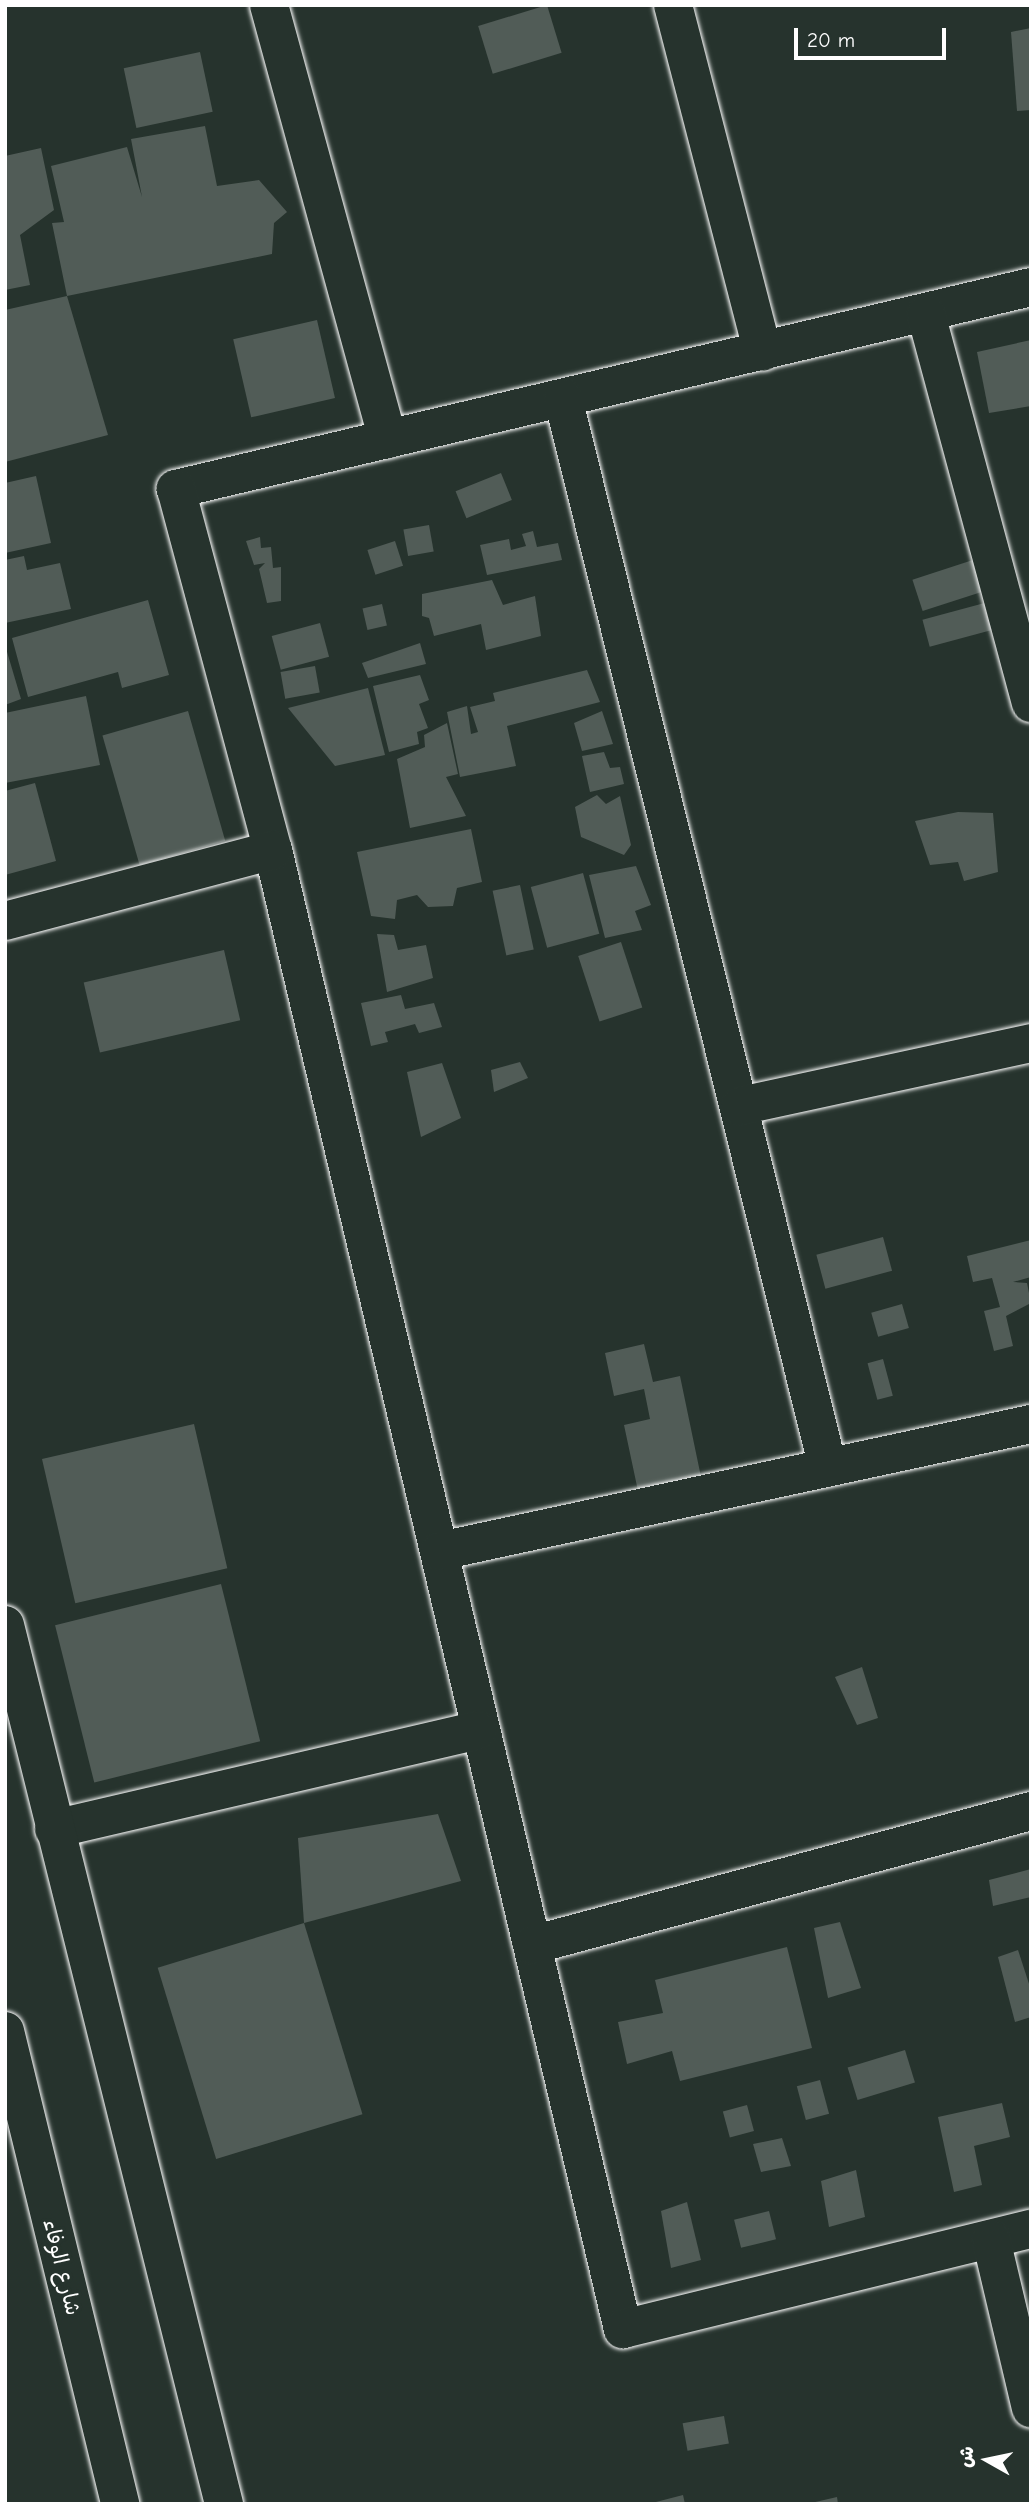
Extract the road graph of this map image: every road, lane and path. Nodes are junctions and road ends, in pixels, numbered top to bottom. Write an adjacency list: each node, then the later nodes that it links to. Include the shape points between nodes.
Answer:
1 (270, 5): 7 (street)
2 (673, 5): 5 (street)
3 (1031, 287): 4 (street)
4 (926, 314): 5 (street); 8 (street)
5 (763, 352): 6 (street)
6 (564, 398): 7 (street); 12 (street)
7 (388, 439): 9 (street, via 176,489)
8 (1028, 684)
9 (273, 850): 10 (street); 15 (street)
10 (5, 921)
11 (1031, 1042): 12 (street)
12 (740, 1106): 14 (street)
13 (1031, 1424): 14 (street)
14 (828, 1468): 15 (street)
15 (440, 1551): 17 (street)
16 (5, 1625): 19 (street)
17 (478, 1730): 19 (street); 20 (street)
18 (1031, 1811): 20 (street)
19 (54, 1829): 26 (street)
20 (532, 1945): 23 (street, via 623,2329)
21 (5, 2031): 25 (street, شارع الوفاء)
22 (1031, 2229): 23 (street)
23 (991, 2239): 24 (street)
24 (1031, 2408)
25 (120, 2504)
26 (224, 2504)

